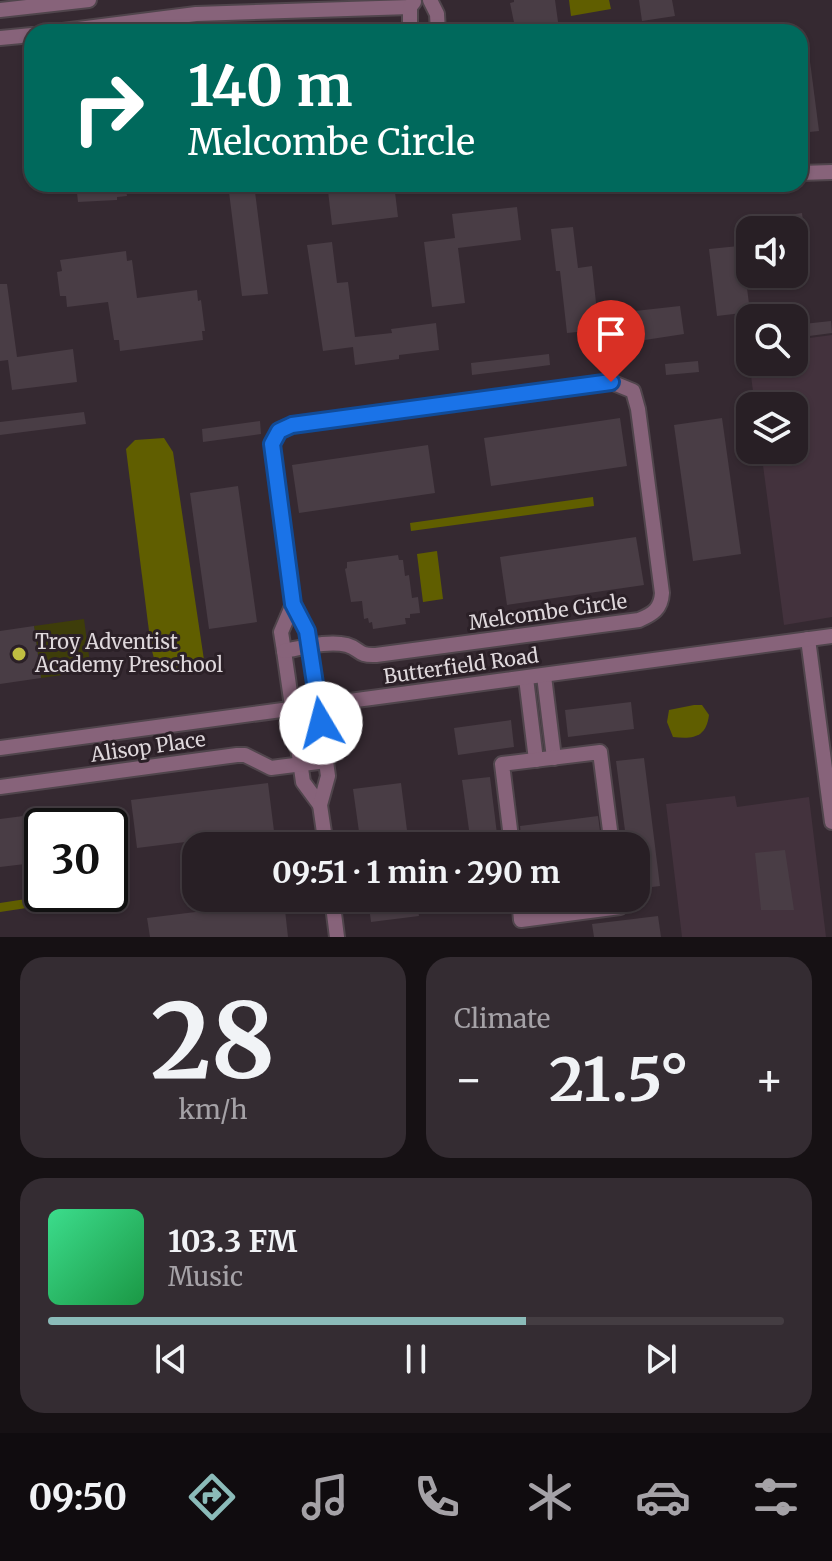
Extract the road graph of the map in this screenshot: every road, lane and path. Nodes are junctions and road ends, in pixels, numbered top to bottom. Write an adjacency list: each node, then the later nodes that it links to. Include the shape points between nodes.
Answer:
1 (89, 0): 4 (street)
2 (430, 0): 7 (street)
3 (412, 3): 5 (street, via 196,14); 6 (street)
4 (0, 10)
5 (118, 24)
6 (411, 24)
7 (438, 24)
8 (24, 36): 9 (street)
9 (0, 38)
10 (832, 172): 11 (street)
11 (808, 173)
12 (293, 604): 15 (street, Melcombe Circle); 15 (street, Melcombe Circle, via 272,444 279,431 292,425 611,382 633,391 662,593 656,611 639,620 376,655 363,656 349,645); 16 (street, Melcombe Circle, via 281,632)
13 (832, 636): 14 (street, Butterfield Road)
14 (808, 639): 17 (street, Butterfield Road); 28 (street)
15 (310, 647): 16 (street, Melcombe Circle); 19 (street, Melcombe Circle)
16 (284, 651): 20 (street, Melcombe Circle)
17 (544, 676): 18 (street, Butterfield Road); 22 (street)
18 (526, 678): 19 (street, Butterfield Road); 23 (street)
19 (318, 706): 20 (street, Butterfield Road); 24 (street)
20 (292, 709): 21 (street, Butterfield Road); 25 (street)
21 (0, 748)
22 (554, 758): 23 (street); 31 (street, via 600,752)
23 (536, 760): 30 (street, via 502,764)
24 (326, 761): 25 (street, Alisop Place); 27 (street, via 328,776)
25 (299, 765): 26 (street, Alisop Place, via 271,768 237,755); 27 (street, via 303,782)
26 (0, 787)
27 (320, 805): 29 (street)
28 (832, 822)
29 (324, 832)
30 (510, 832)
31 (610, 832)
32 (334, 912): 35 (street)
33 (520, 912): 34 (street, via 521,920)
34 (582, 912)
35 (337, 937)

